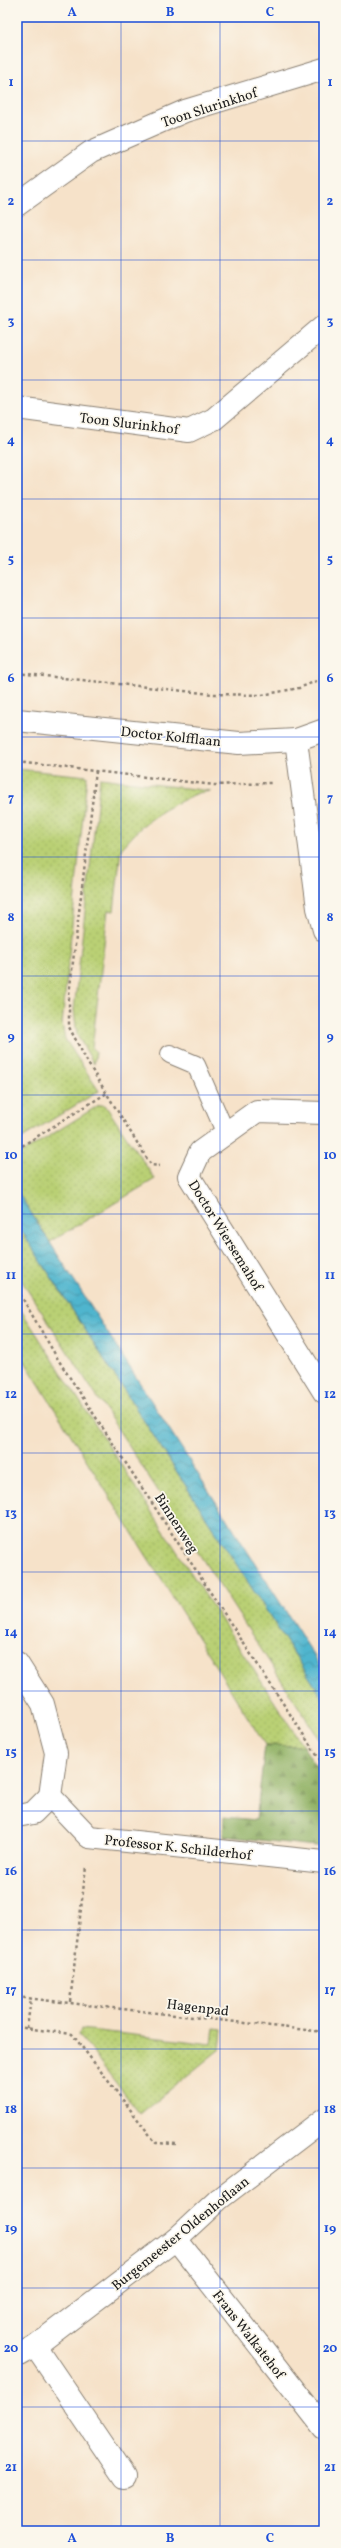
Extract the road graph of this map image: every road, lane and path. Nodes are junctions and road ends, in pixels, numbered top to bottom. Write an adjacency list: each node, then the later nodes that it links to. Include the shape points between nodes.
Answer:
1 (324, 69): 2 (street, Toon Slurinkhof, via 185,111 91,152)
2 (17, 205)
3 (324, 326): 4 (street, Toon Slurinkhof, via 214,419 189,431)
4 (17, 408)
5 (17, 673): 6 (path, via 212,694 262,695 299,688)
6 (324, 678)
7 (17, 720): 9 (street, Doctor Kolfflaan, via 239,743)
8 (324, 730): 9 (street, Doctor Kolfflaan)
9 (296, 740): 12 (street)
10 (17, 762): 11 (path)
11 (96, 771): 12 (path, via 214,785); 15 (path, via 69,995 69,1027)
12 (302, 780): 13 (street, via 318,908)
13 (324, 930)
14 (170, 1054): 17 (lane, via 196,1066)
15 (106, 1093): 18 (path); 19 (path, via 151,1165)
16 (324, 1113): 17 (street, Doctor Wiersemahof, via 257,1111)
17 (226, 1134): 19 (street, Doctor Wiersemahof, via 200,1152)
18 (17, 1149)
19 (190, 1172): 21 (street, Doctor Wiersemahof, via 189,1176)
20 (17, 1289): 23 (path, Binnenweg, via 59,1361)
21 (324, 1392)
22 (17, 1663): 24 (street, via 43,1704 56,1753)
23 (324, 1766)
24 (50, 1796): 25 (street, via 33,1813); 26 (street, Professor K. Schilderhof)
25 (17, 1816)
26 (89, 1837): 27 (street, Professor K. Schilderhof); 30 (path)
27 (324, 1862)
28 (17, 1997): 29 (path, Hagenpad)
29 (30, 1998): 30 (path, Hagenpad); 32 (path)
30 (70, 2002): 33 (path, Hagenpad)
31 (17, 2027): 32 (path)
32 (27, 2028): 35 (path, via 72,2034 156,2143)
33 (324, 2032)
34 (324, 2119): 36 (street, Burgemeester Oldenhoflaan, via 219,2200)
35 (176, 2144)
36 (176, 2239): 37 (street, Burgemeester Oldenhoflaan); 38 (street, Frans Walkatehof)
37 (26, 2351): 39 (street, Burgemeester Oldenhoflaan)
38 (324, 2428)
39 (124, 2477)

